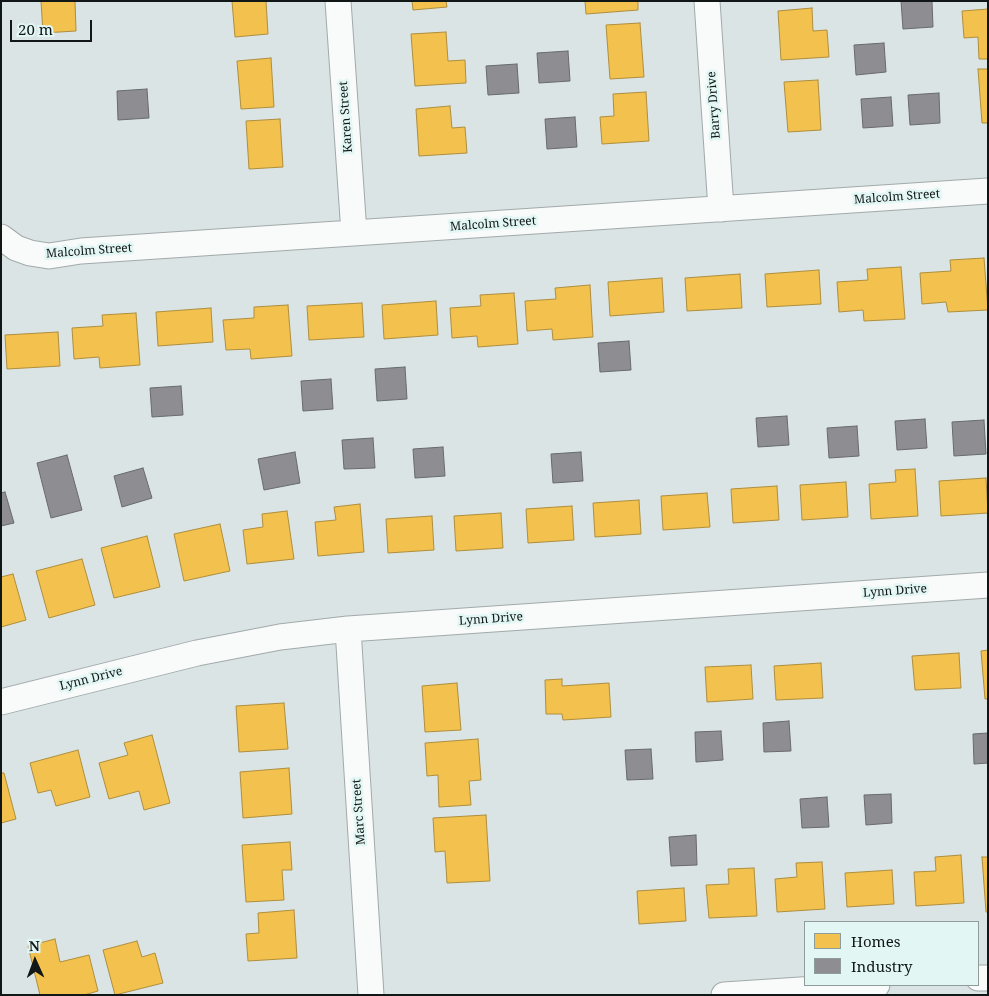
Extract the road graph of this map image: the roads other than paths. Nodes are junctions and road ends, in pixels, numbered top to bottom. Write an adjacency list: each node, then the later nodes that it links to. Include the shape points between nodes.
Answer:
1 (338, 1): 5 (street, Karen Street)
2 (707, 1): 4 (street, Barry Drive)
3 (988, 191): 4 (street, Malcolm Street)
4 (721, 209): 5 (street, Malcolm Street)
5 (354, 233): 6 (street, Malcolm Street, via 49,256 23,251)
6 (2, 238)
7 (988, 585): 8 (street, Lynn Drive)
8 (348, 629): 9 (street, Lynn Drive, via 280,637 197,653); 11 (street, Marc Street)
9 (1, 702)
10 (862, 986): 12 (street)
11 (371, 995)
12 (724, 995)

